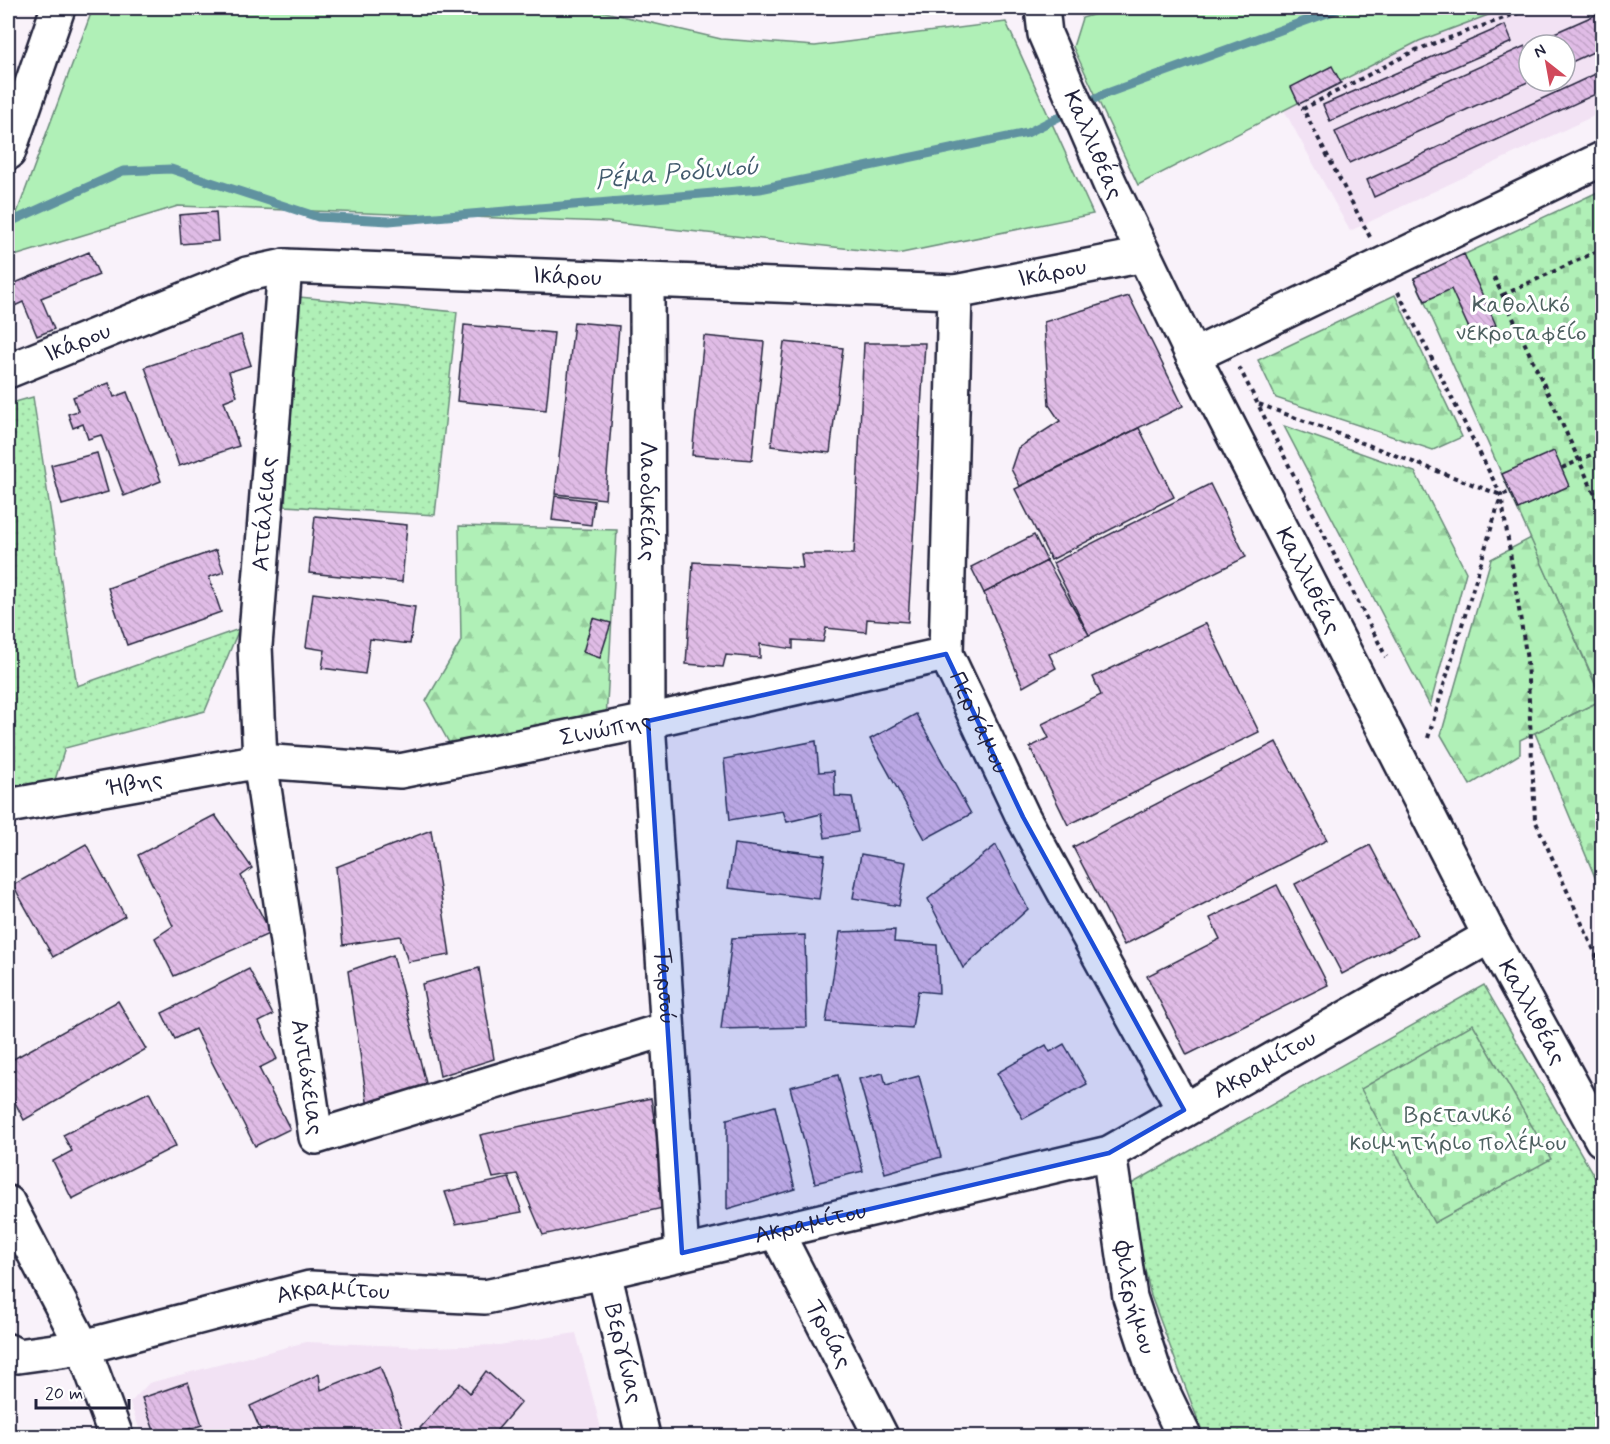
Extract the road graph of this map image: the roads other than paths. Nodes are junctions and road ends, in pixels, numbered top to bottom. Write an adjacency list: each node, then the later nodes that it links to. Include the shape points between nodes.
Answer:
1 (58, 8): 3 (street)
2 (1043, 21): 5 (street, Καλλιθέας, via 1110,184)
3 (8, 149)
4 (1602, 159): 9 (street)
5 (1144, 255): 8 (street, Ικάρου); 9 (street, Καλλιθέας)
6 (285, 266): 7 (street, Ικάρου); 10 (street, Ικάρου, via 247,274); 13 (street, Αττάλειας, via 255,646)
7 (647, 281): 8 (street, Ικάρου); 12 (street, Λαοδικείας)
8 (955, 292): 11 (street, Περγάμου)
9 (1193, 356): 15 (street, Καλλιθέας)
10 (8, 371)
11 (946, 654): 12 (street, Σινώπης); 17 (street, Περγάμου, via 1023,817)
12 (648, 721): 13 (street, Σινώπης, via 400,771); 16 (street, Ταρσού)
13 (260, 761): 14 (street, Ήβης); 16 (street, Αντιόχειας, via 316,1137)
14 (8, 806)
15 (1490, 936): 17 (street, Ακραμίτου); 18 (street, Καλλιθέας)
16 (667, 1029): 22 (street, Ταρσού)
17 (1184, 1110): 19 (street, Ακραμίτου)
18 (1602, 1140)
19 (1109, 1153): 21 (street, Ακραμίτου); 29 (street, Φιλερήμου, via 1130,1297 1157,1380)
20 (8, 1203): 24 (street)
21 (776, 1231): 22 (street, Ακραμίτου); 28 (street, Τροίας)
22 (682, 1253): 23 (street, Ακραμίτου)
23 (604, 1272): 24 (street, Ακραμίτου, via 485,1297 310,1288); 27 (street, Βεργίνας)
24 (83, 1347): 25 (street, Ακραμίτου, via 18,1356); 26 (street)
25 (8, 1351)
26 (116, 1437)
27 (643, 1437)
28 (881, 1437)
29 (1184, 1437)

